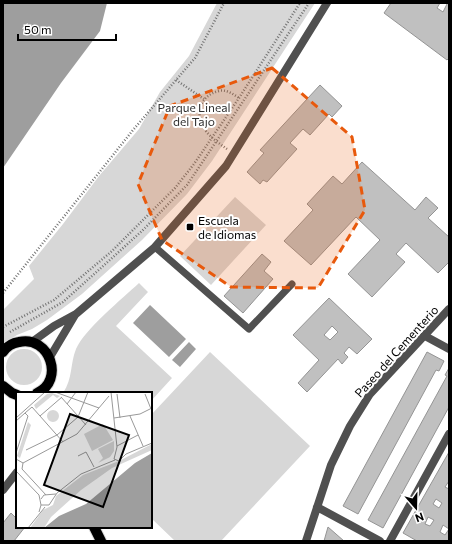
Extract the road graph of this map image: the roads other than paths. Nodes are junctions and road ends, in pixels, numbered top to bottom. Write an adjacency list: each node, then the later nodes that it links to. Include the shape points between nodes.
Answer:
1 (328, 3): 2 (street, via 226,166)
2 (155, 247): 3 (lane, via 249,329); 5 (street)
3 (292, 284)
4 (449, 309): 6 (street, Paseo del Cementerio)
5 (76, 314): 7 (street); 10 (street)
6 (425, 336): 8 (street); 17 (street, Paseo del Cementerio, via 370,394 350,426 331,465)
7 (32, 342): 9 (main road, via 13,343); 10 (main road, via 43,348)
8 (449, 349)
9 (3, 352)
10 (50, 357): 12 (main road, via 52,373 48,383)
11 (3, 386): 13 (main road)
12 (39, 392)
13 (11, 395)
14 (449, 434): 22 (street)
15 (16, 473): 16 (street)
16 (3, 490)
17 (317, 507): 20 (street, Paseo del Cementerio); 21 (street)
18 (94, 528): 19 (main road)
19 (101, 541)
20 (306, 541)
21 (380, 541)
22 (390, 541)

